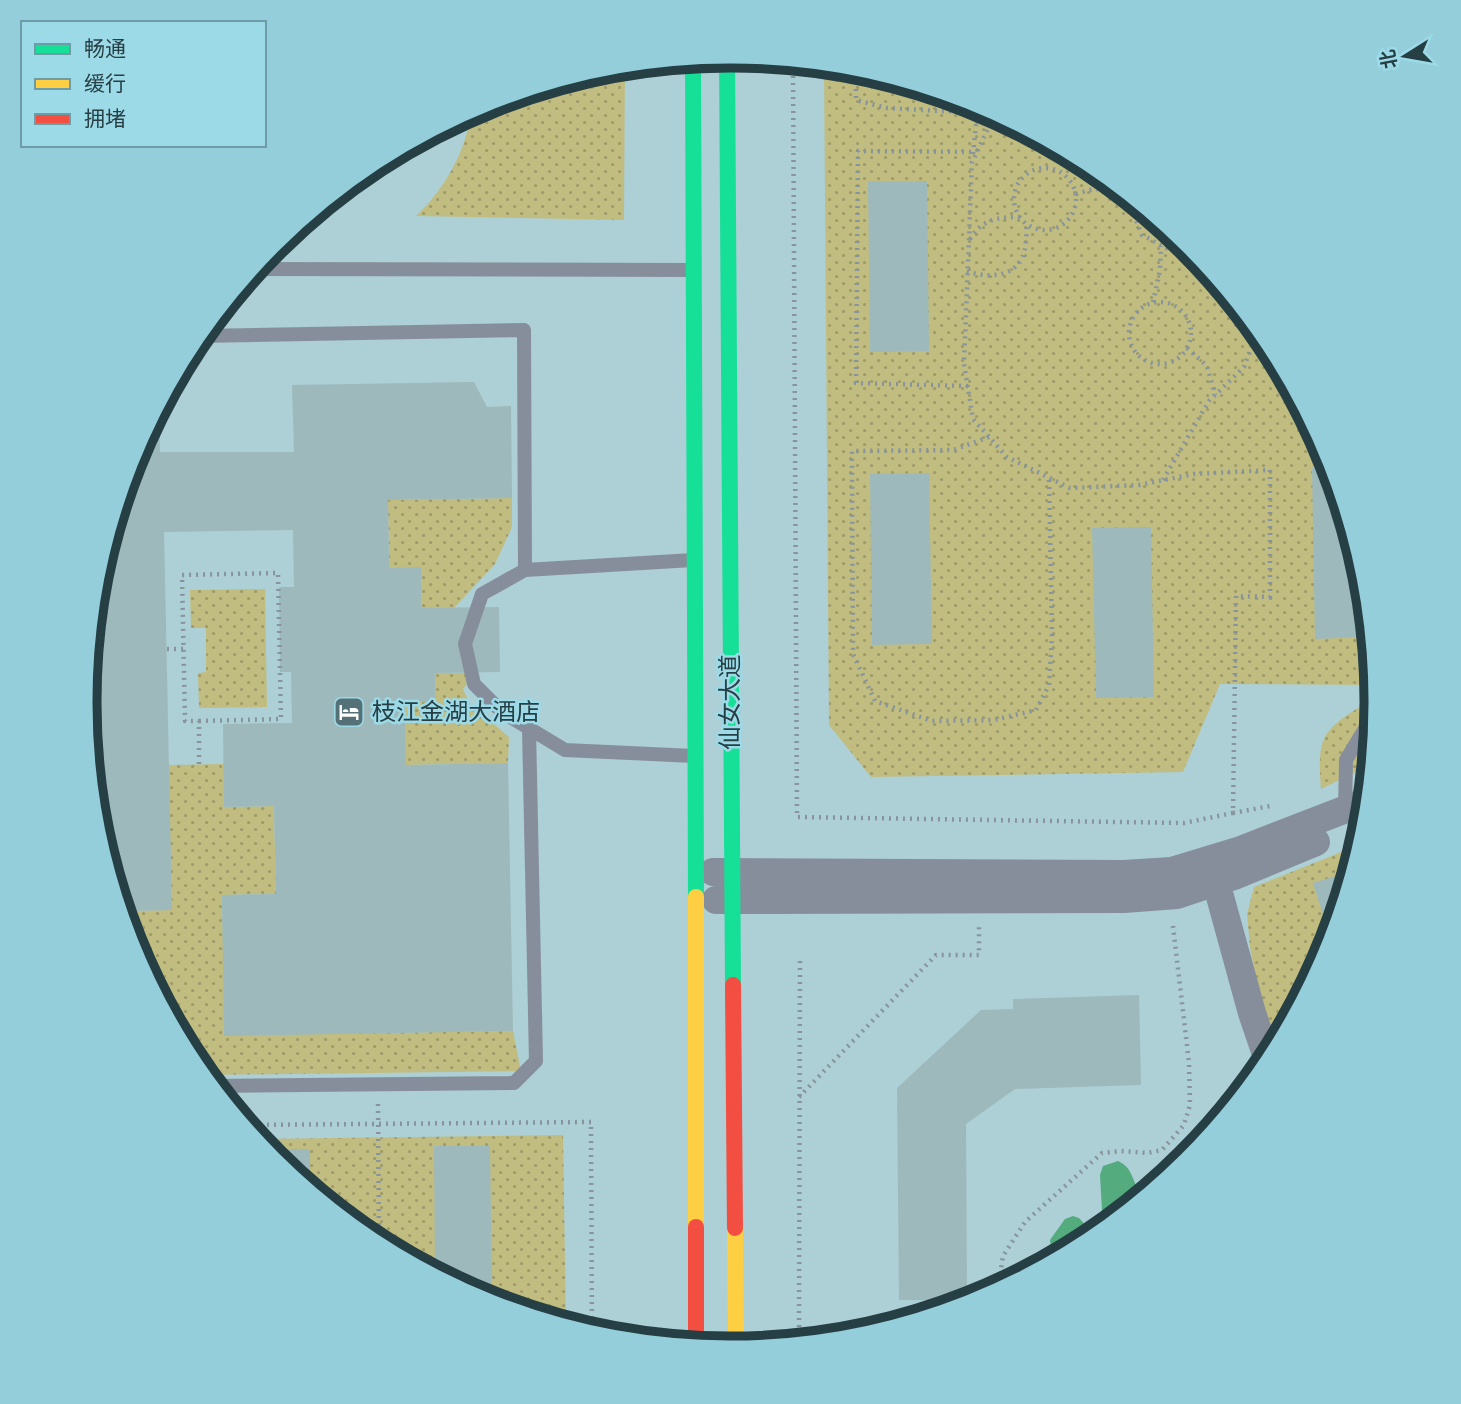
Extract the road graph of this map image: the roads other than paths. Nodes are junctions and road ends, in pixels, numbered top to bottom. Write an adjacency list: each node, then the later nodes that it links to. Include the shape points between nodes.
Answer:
1 (727, 68): 15 (main road, 仙女大道)
2 (693, 70): 4 (main road, 仙女大道)
3 (268, 269): 4 (lane)
4 (695, 270): 6 (main road, 仙女大道)
5 (214, 336): 7 (lane, via 524,330)
6 (695, 560): 7 (lane); 10 (main road, 仙女大道)
7 (525, 570): 8 (lane, via 482,594 465,644 474,684 502,712)
8 (529, 728): 10 (lane, via 565,750); 20 (lane, via 536,1061 514,1083)
9 (1363, 731): 11 (lane, via 1346,760)
10 (696, 756): 14 (main road, 仙女大道)
11 (1356, 801)
12 (1354, 813): 15 (street, via 1172,871)
13 (1354, 813): 16 (street)
14 (695, 871): 15 (street); 17 (main road, 仙女大道)
15 (731, 872): 18 (main road, 仙女大道)
16 (1216, 882): 18 (street, via 1177,895 1124,899); 19 (street)
17 (695, 900): 18 (street); 21 (main road, 仙女大道)
18 (732, 900): 22 (main road, 仙女大道)
19 (1263, 1045)
20 (226, 1086)
21 (696, 1334)
22 (736, 1336)

